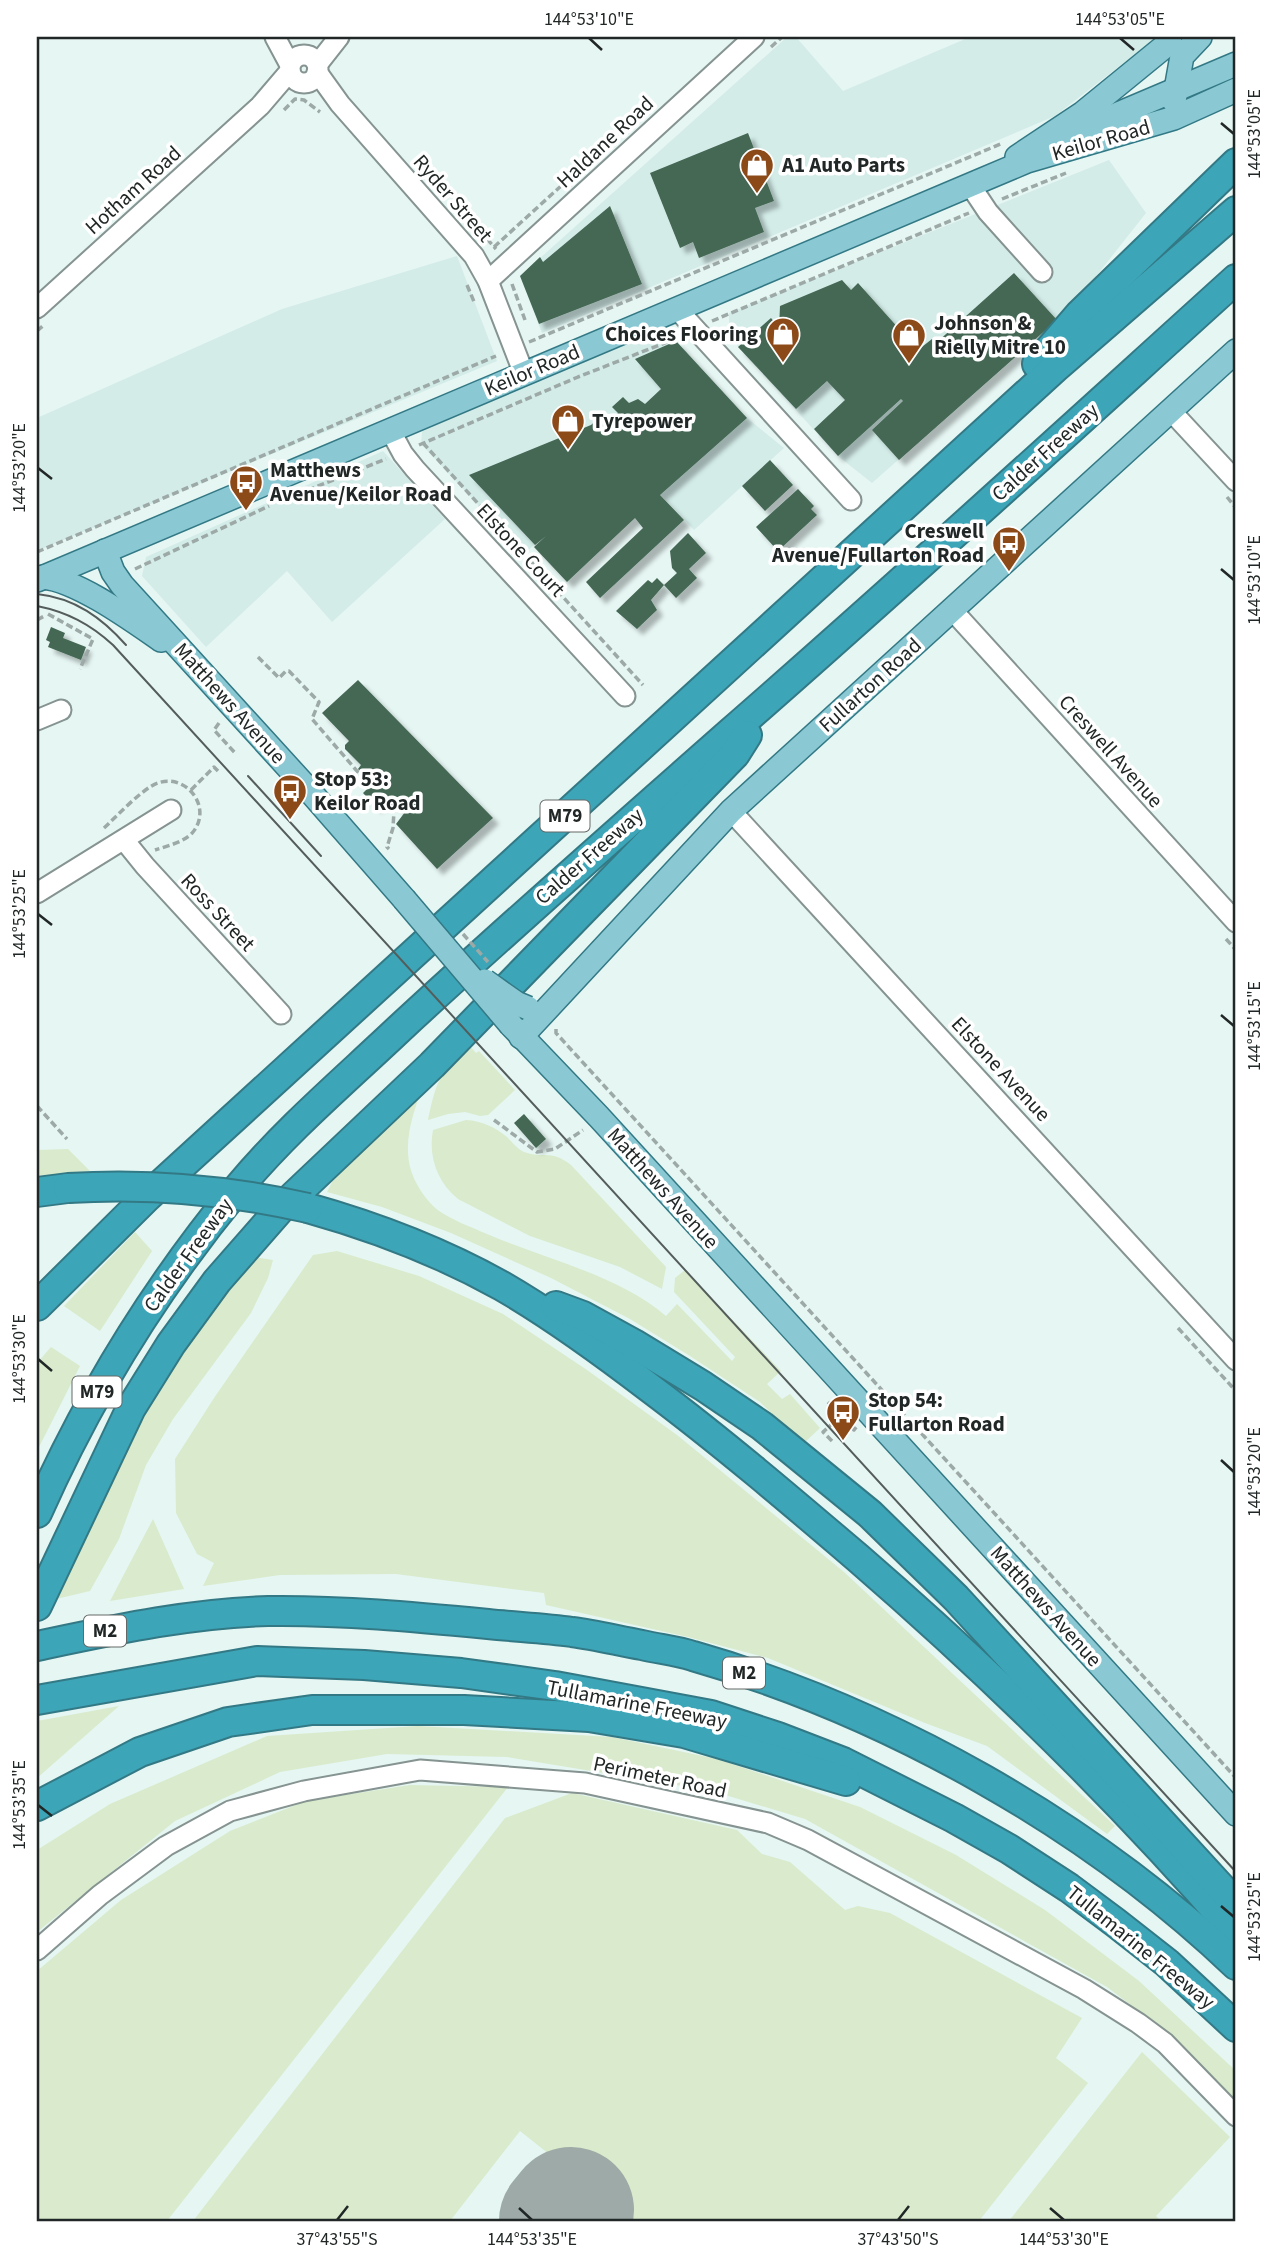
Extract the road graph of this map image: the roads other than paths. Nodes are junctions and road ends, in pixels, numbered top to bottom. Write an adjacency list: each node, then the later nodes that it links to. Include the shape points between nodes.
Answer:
1 (275, 37): 9 (street, Ryder Street)
2 (282, 37): 9 (street, Ryder Street)
3 (331, 37): 9 (street, Hotham Road)
4 (339, 37): 9 (street, Hotham Road)
5 (754, 37): 20 (street, Haldane Road)
6 (1200, 37): 12 (main road, Keilor Road, via 1182,56)
7 (1206, 37): 10 (main road, via 1204,55 1209,64)
8 (1173, 39): 12 (main road, Keilor Road, via 1154,68 1155,80); 16 (main road, via 1083,113)
9 (304, 68): 20 (street, Ryder Street, via 465,244); 21 (street, Hotham Road)
10 (1227, 68): 12 (main road, Keilor Road)
11 (1236, 90): 13 (main road, Keilor Road)
12 (1168, 93): 13 (main road, Keilor Road); 14 (main road, Keilor Road)
13 (1174, 118): 14 (main road, Keilor Road)
14 (1027, 161): 16 (main road, Keilor Road)
15 (1236, 163): 27 (highway, via 1080,314)
16 (976, 182): 18 (street, via 988,212); 22 (main road, Keilor Road)
17 (1236, 211): 27 (highway, Calder Freeway / M79)
18 (1042, 272)
19 (1236, 279): 34 (highway, Calder Freeway / M79)
20 (488, 281): 24 (street, Ryder Street)
21 (37, 308)
22 (677, 309): 24 (main road, Keilor Road); 29 (street)
23 (1236, 351): 25 (main road, Fullarton Road)
24 (524, 374): 26 (main road, Keilor Road)
25 (1171, 411): 28 (street); 32 (main road, Fullarton Road)
26 (390, 430): 30 (main road, Keilor Road); 35 (street, Elstone Court, via 415,469)
27 (952, 462): 48 (highway, Calder Freeway / M79)
28 (1236, 481)
29 (851, 500)
30 (105, 551): 31 (main road, Keilor Road); 33 (main road, Matthews Avenue, via 118,580)
31 (40, 578): 33 (main road, via 81,590)
32 (953, 611): 39 (main road, Fullarton Road); 42 (street, Creswell Avenue)
33 (190, 659): 43 (main road, Matthews Avenue, bridge)
34 (774, 695): 53 (highway, Calder Freeway / M79, via 526,911 261,1161 174,1270 141,1320 57,1466); 54 (highway, via 735,754 423,1075 280,1209 217,1281 131,1408)
35 (625, 696)
36 (61, 710): 37 (street)
37 (37, 720)
38 (171, 810): 40 (street)
39 (731, 811): 45 (main road, Fullarton Road); 52 (street, Elstone Avenue)
40 (124, 839): 41 (street); 44 (street, Ross Street)
41 (37, 893)
42 (1236, 922)
43 (459, 963): 45 (main road, bridge, via 512,1000); 46 (main road, Matthews Avenue, bridge)
44 (281, 1014)
45 (554, 1015): 46 (main road, Fullarton Road)
46 (516, 1031): 58 (main road, Matthews Avenue)
47 (37, 1192): 49 (highway, bridge, via 180,1188 262,1198 350,1220 422,1247)
48 (117, 1224): 50 (highway); 51 (highway, Calder Freeway / M79)
49 (501, 1286): 60 (highway, via 583,1316 634,1344 703,1386 822,1473 956,1598); 61 (highway, via 617,1363 719,1441 903,1596 1059,1743)
50 (37, 1287)
51 (37, 1306)
52 (1236, 1360)
53 (37, 1513)
54 (37, 1606)
55 (37, 1646): 63 (highway, M2, via 173,1619 267,1611 412,1617 571,1632 692,1655 796,1690 951,1761 1064,1829 1149,1889)
56 (37, 1700): 59 (highway, Tullamarine Freeway / M2, via 257,1661 449,1672 711,1715 843,1762)
57 (37, 1806): 59 (highway, via 140,1752 228,1722 313,1710 464,1710 589,1717 684,1733)
58 (1236, 1814)
59 (954, 1818): 64 (highway, Tullamarine Freeway / M2, via 1069,1888 1167,1963)
60 (1236, 1904)
61 (1236, 1933)
62 (37, 1950): 65 (street, Perimeter Road, via 166,1846 230,1811 304,1790 420,1770 585,1783 768,1823 808,1840 1084,1989 1138,2023 1165,2043)
63 (1236, 1965)
64 (1236, 2027)
65 (1236, 2116)

